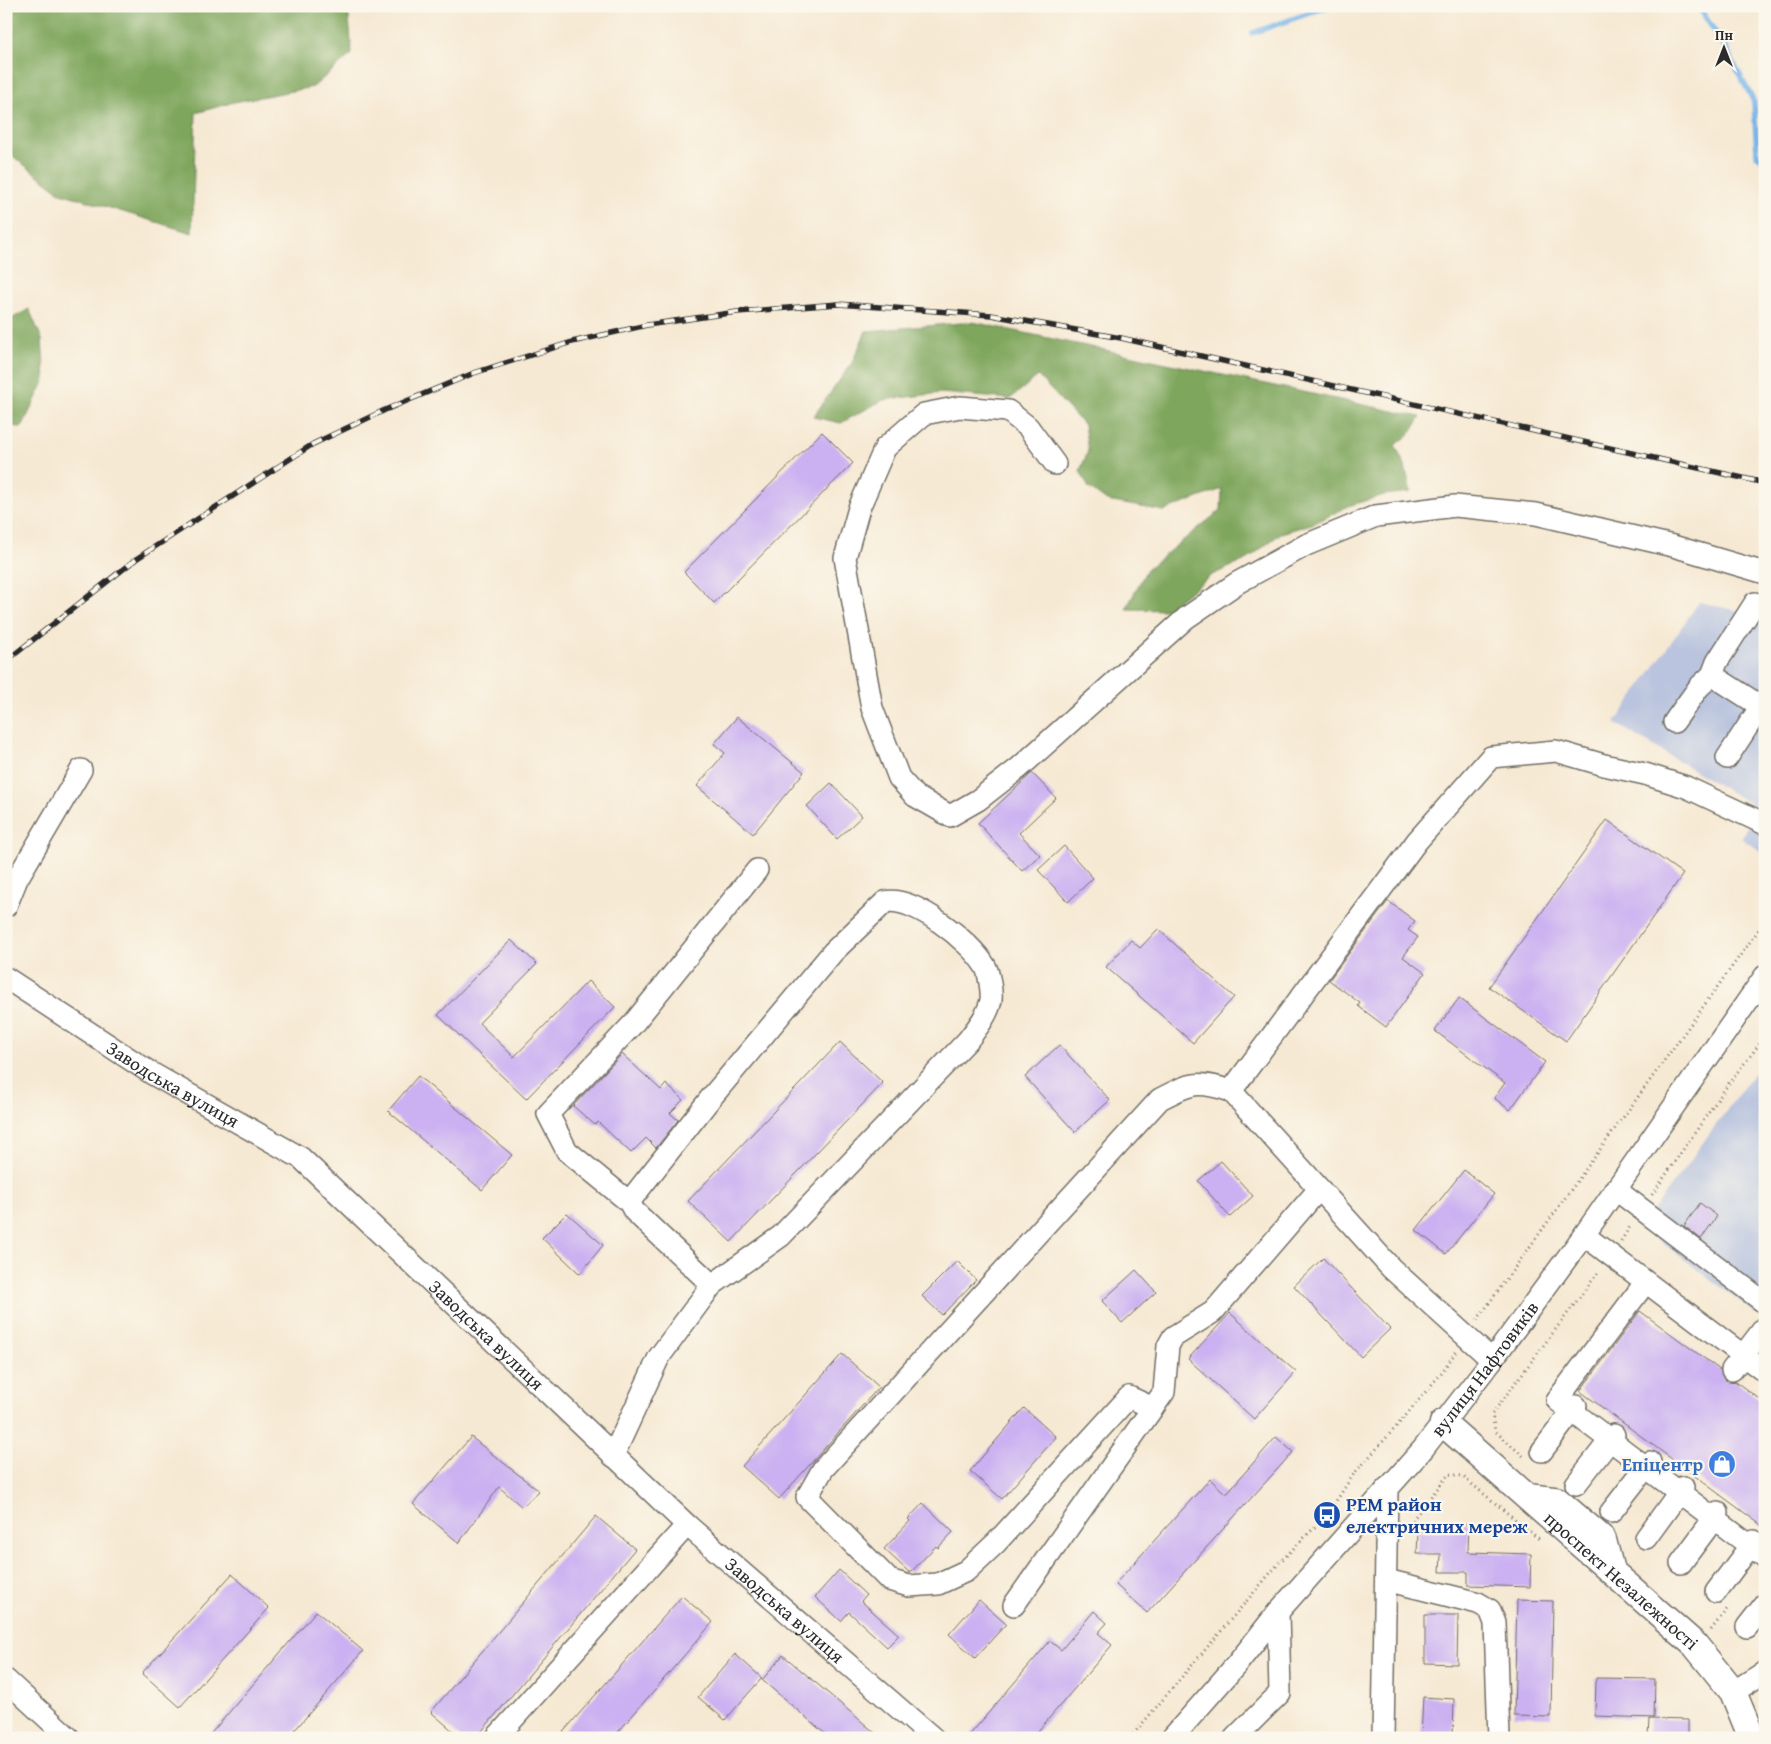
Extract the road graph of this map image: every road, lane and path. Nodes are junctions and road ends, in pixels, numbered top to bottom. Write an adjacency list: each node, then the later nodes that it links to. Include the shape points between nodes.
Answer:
1 (1056, 464): 2 (street, via 1028,427 1008,411 960,407 924,414 885,448 859,508 845,558 872,708 899,778 915,796 950,816 978,800 1019,768 1186,618 1237,583 1306,545 1376,516 1455,506 1536,514 1673,546)
2 (1765, 573)
3 (1755, 603): 4 (street)
4 (1712, 675): 5 (street); 6 (street, via 1699,687)
5 (1763, 705): 7 (street)
6 (1674, 722)
7 (1727, 758)
8 (81, 770): 11 (street, via 17,879)
9 (1765, 824): 16 (street, via 1686,787 1556,751 1491,756 1417,841)
10 (757, 870): 19 (street, via 633,1024 548,1114 567,1151)
11 (6, 906)
12 (1765, 921): 27 (path)
13 (1765, 976): 18 (street, вулиця Нафтовиків)
14 (6, 978): 35 (street, Заводська вулиця, via 151,1072 302,1158)
15 (1765, 1037): 20 (path, via 1729,1083)
16 (1230, 1091): 17 (street); 32 (street, via 1211,1084 1188,1084 1160,1099 823,1469 807,1497 889,1580 908,1586 938,1584 966,1571 996,1543 1129,1396)
17 (1319, 1189): 27 (street, via 1391,1268); 32 (street, via 1213,1312 1173,1337 1168,1346 1164,1392)
18 (1615, 1189): 20 (street); 21 (street, вулиця Нафтовиків)
19 (629, 1202): 23 (street, via 634,1211); 23 (street, via 833,952 885,902 893,900 919,910 967,942 986,968 991,999 973,1033 780,1236)
20 (1642, 1209): 22 (path); 25 (street)
21 (1584, 1235): 22 (street); 28 (street, вулиця Нафтовиків)
22 (1610, 1257): 24 (street); 36 (path, via 1492,1414 1495,1431)
23 (712, 1285): 35 (street, via 659,1357)
24 (1648, 1285): 29 (street); 31 (street)
25 (1765, 1303)
26 (1765, 1327): 29 (street)
27 (1466, 1336): 28 (street); 63 (path, via 1433,1383 1353,1475 1326,1515 1279,1563)
28 (1492, 1360): 33 (street, вулиця Нафтовиків)
29 (1737, 1363): 30 (street)
30 (1765, 1372)
31 (1569, 1403): 34 (street); 36 (street)
32 (1153, 1408): 52 (street)
33 (1443, 1423): 40 (street, вулиця Нафтовиків); 59 (main road, проспект Незалежності, via 1695,1645)
34 (1612, 1438): 37 (street); 39 (street)
35 (613, 1456): 44 (street, Заводська вулиця)
36 (1536, 1457)
37 (1647, 1464): 41 (street); 42 (street)
38 (1449, 1474): 46 (path, via 1462,1476)
39 (1576, 1484)
40 (1387, 1488): 49 (street); 53 (street, вулиця Нафтовиків)
41 (1681, 1490): 43 (street); 45 (street)
42 (1611, 1512)
43 (1716, 1516): 47 (street); 48 (street)
44 (686, 1525): 61 (street); 62 (street, Заводська вулиця)
45 (1646, 1538)
46 (1546, 1546)
47 (1758, 1548): 50 (street)
48 (1682, 1563)
49 (1386, 1580): 66 (street); 67 (street, via 1478,1603 1490,1610 1495,1623)
50 (1716, 1592)
51 (1765, 1604): 55 (street)
52 (1014, 1605)
53 (1278, 1612): 64 (street, вулиця Нафтовиків); 65 (street, via 1280,1693)
54 (1703, 1627): 56 (path)
55 (1747, 1627)
56 (1709, 1633)
57 (1765, 1672): 59 (street)
58 (6, 1680): 60 (street)
59 (1733, 1692): 68 (main road, проспект Незалежності)
60 (69, 1738)
61 (496, 1738)
62 (933, 1738)
63 (1130, 1738)
64 (1172, 1738)
65 (1235, 1738)
66 (1383, 1738)
67 (1499, 1738)
68 (1752, 1738)

